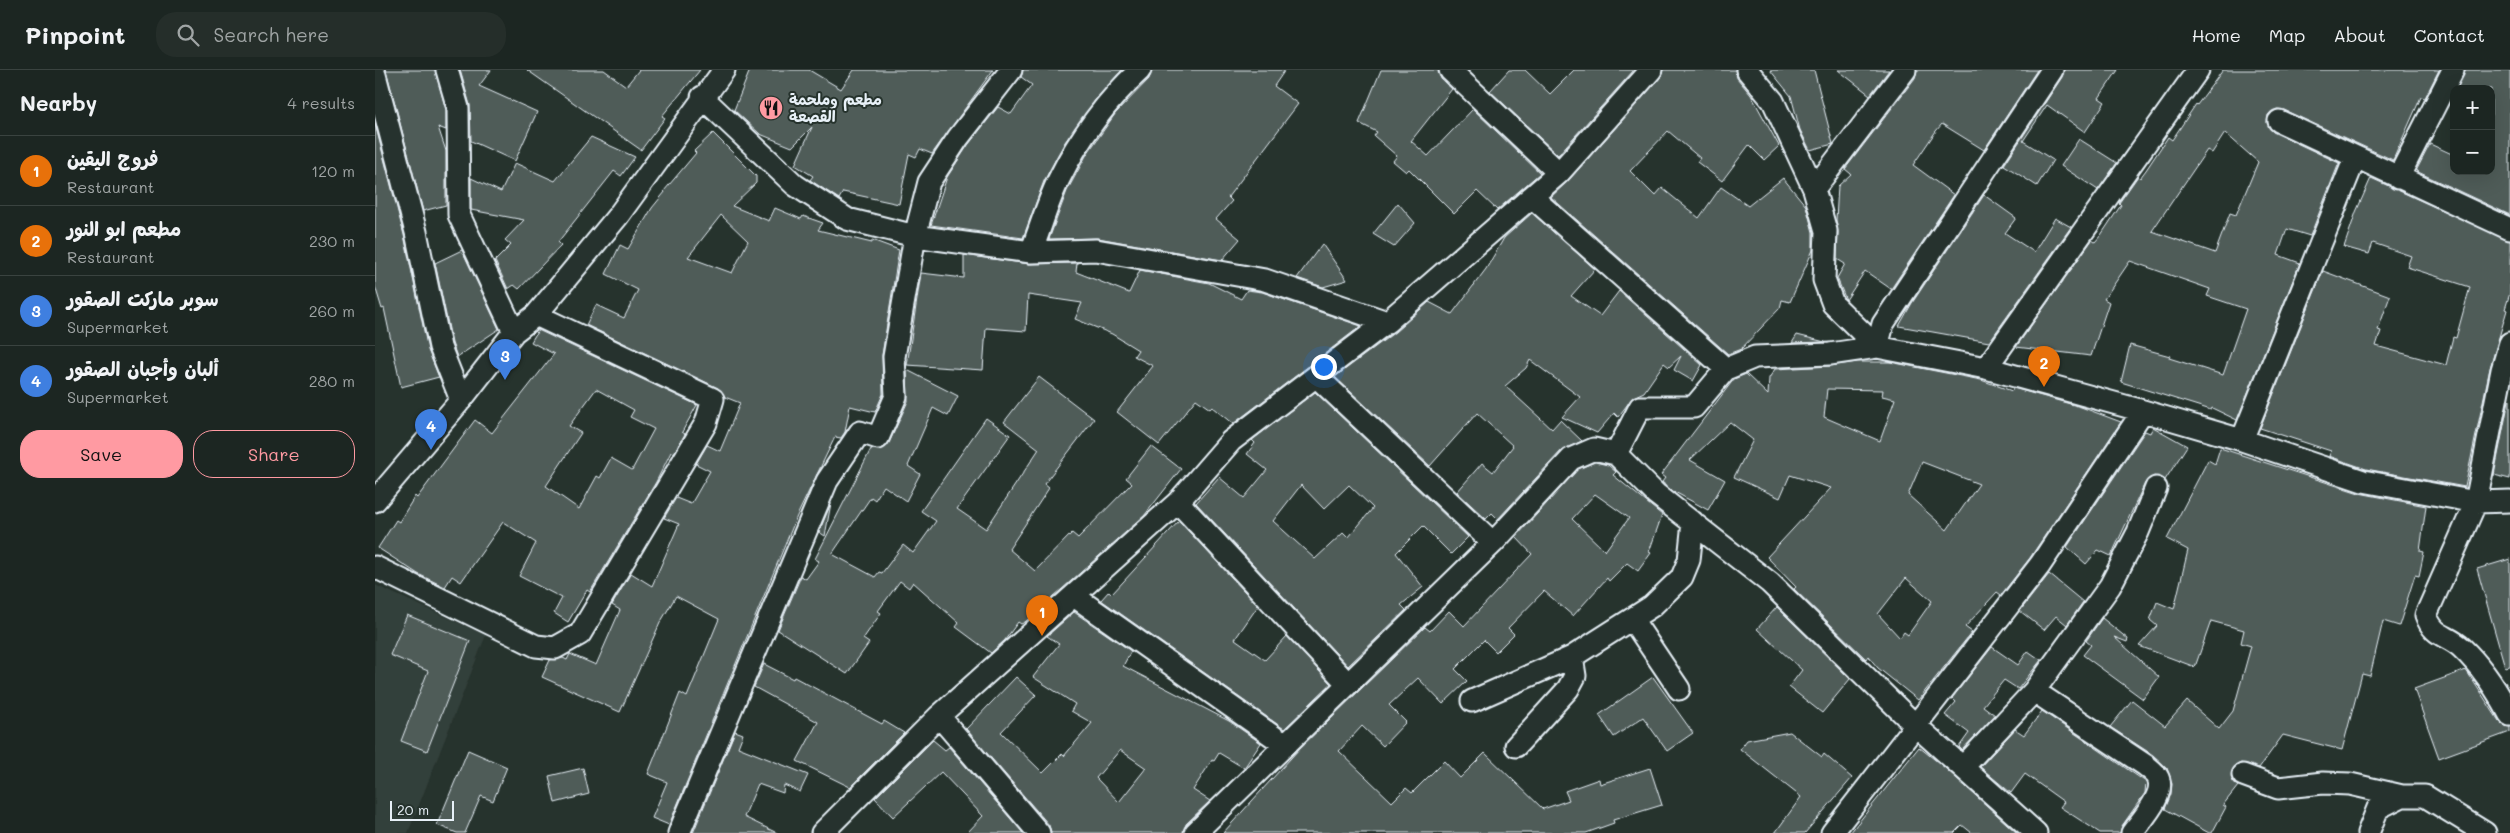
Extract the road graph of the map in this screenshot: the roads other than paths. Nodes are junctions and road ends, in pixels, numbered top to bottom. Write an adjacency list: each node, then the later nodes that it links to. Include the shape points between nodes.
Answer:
1 (447, 70): 25 (street, via 458,108 459,215)
2 (724, 70): 13 (street)
3 (1011, 70): 21 (street, via 958,138 929,182)
4 (1140, 70): 22 (street, via 1090,128 1060,177)
5 (1450, 70): 16 (street)
6 (1651, 70): 16 (street)
7 (1747, 70): 18 (street, via 1773,101)
8 (1905, 70): 18 (street)
9 (2052, 70): 27 (street, via 1883,324)
10 (2198, 70): 28 (street)
11 (2453, 70): 17 (street)
12 (375, 75): 31 (street, via 416,232 440,347)
13 (703, 97): 21 (street, via 795,185 847,219); 23 (street, via 618,216)
14 (2279, 121): 15 (street)
15 (2355, 158): 17 (street); 33 (street)
16 (1559, 172): 19 (street)
17 (2398, 178): 20 (street)
18 (1814, 189): 27 (street, via 1826,231 1824,280 1833,304)
19 (1532, 197): 24 (street); 29 (street)
20 (2510, 229)
21 (915, 236): 22 (street); 58 (street, via 894,357 896,396 878,438 861,432 827,481)
22 (1031, 252): 24 (street, via 1096,250 1265,280)
23 (536, 315): 25 (street); 42 (street, via 713,399 707,423 580,634 555,648 536,646)
24 (1387, 322): 30 (street)
25 (514, 332): 31 (street)
26 (2510, 343): 39 (street)
27 (1877, 347): 28 (street); 29 (street, via 1829,354 1755,357)
28 (1986, 368): 32 (street)
29 (1726, 369): 34 (street, via 1694,407 1640,407)
30 (1317, 376): 38 (street, via 1231,441); 41 (street)
31 (461, 400): 36 (street)
32 (2143, 411): 33 (street); 52 (street, via 2040,565)
33 (2242, 440): 39 (street, via 2363,481)
34 (1616, 454): 40 (street, via 1656,494); 41 (street, via 1594,449 1571,459)
35 (2156, 488): 48 (street, via 2139,532 2110,586)
36 (375, 501)
37 (2510, 501): 39 (street)
38 (1178, 502): 43 (street); 46 (street)
39 (2476, 502): 50 (street, via 2426,615 2430,626 2461,647 2494,685)
40 (1693, 522): 44 (street, via 1689,560 1682,577 1652,606); 52 (street, via 1770,583)
41 (1493, 542): 46 (street)
42 (375, 567)
43 (1074, 596): 51 (street); 53 (street)
44 (1632, 619): 45 (street); 47 (street)
45 (1572, 657): 49 (street); 54 (street, via 1575,676 1568,689)
46 (1348, 684): 53 (street)
47 (1679, 689)
48 (2033, 691): 55 (street); 64 (street, via 2145,765 2158,777 2157,796)
49 (1472, 701)
50 (2510, 714)
51 (939, 716): 59 (street); 60 (street)
52 (1914, 724): 55 (street); 62 (street)
53 (1284, 744): 61 (street)
54 (1516, 746)
55 (1963, 767): 63 (street)
56 (2243, 775): 57 (street, via 2278,788 2350,784)
57 (2402, 796): 65 (street, via 2378,808); 66 (street, via 2425,796)
58 (679, 833)
59 (822, 833)
60 (1039, 833)
61 (1195, 833)
62 (1832, 833)
63 (2036, 833)
64 (2132, 833)
65 (2368, 833)
66 (2485, 833)

